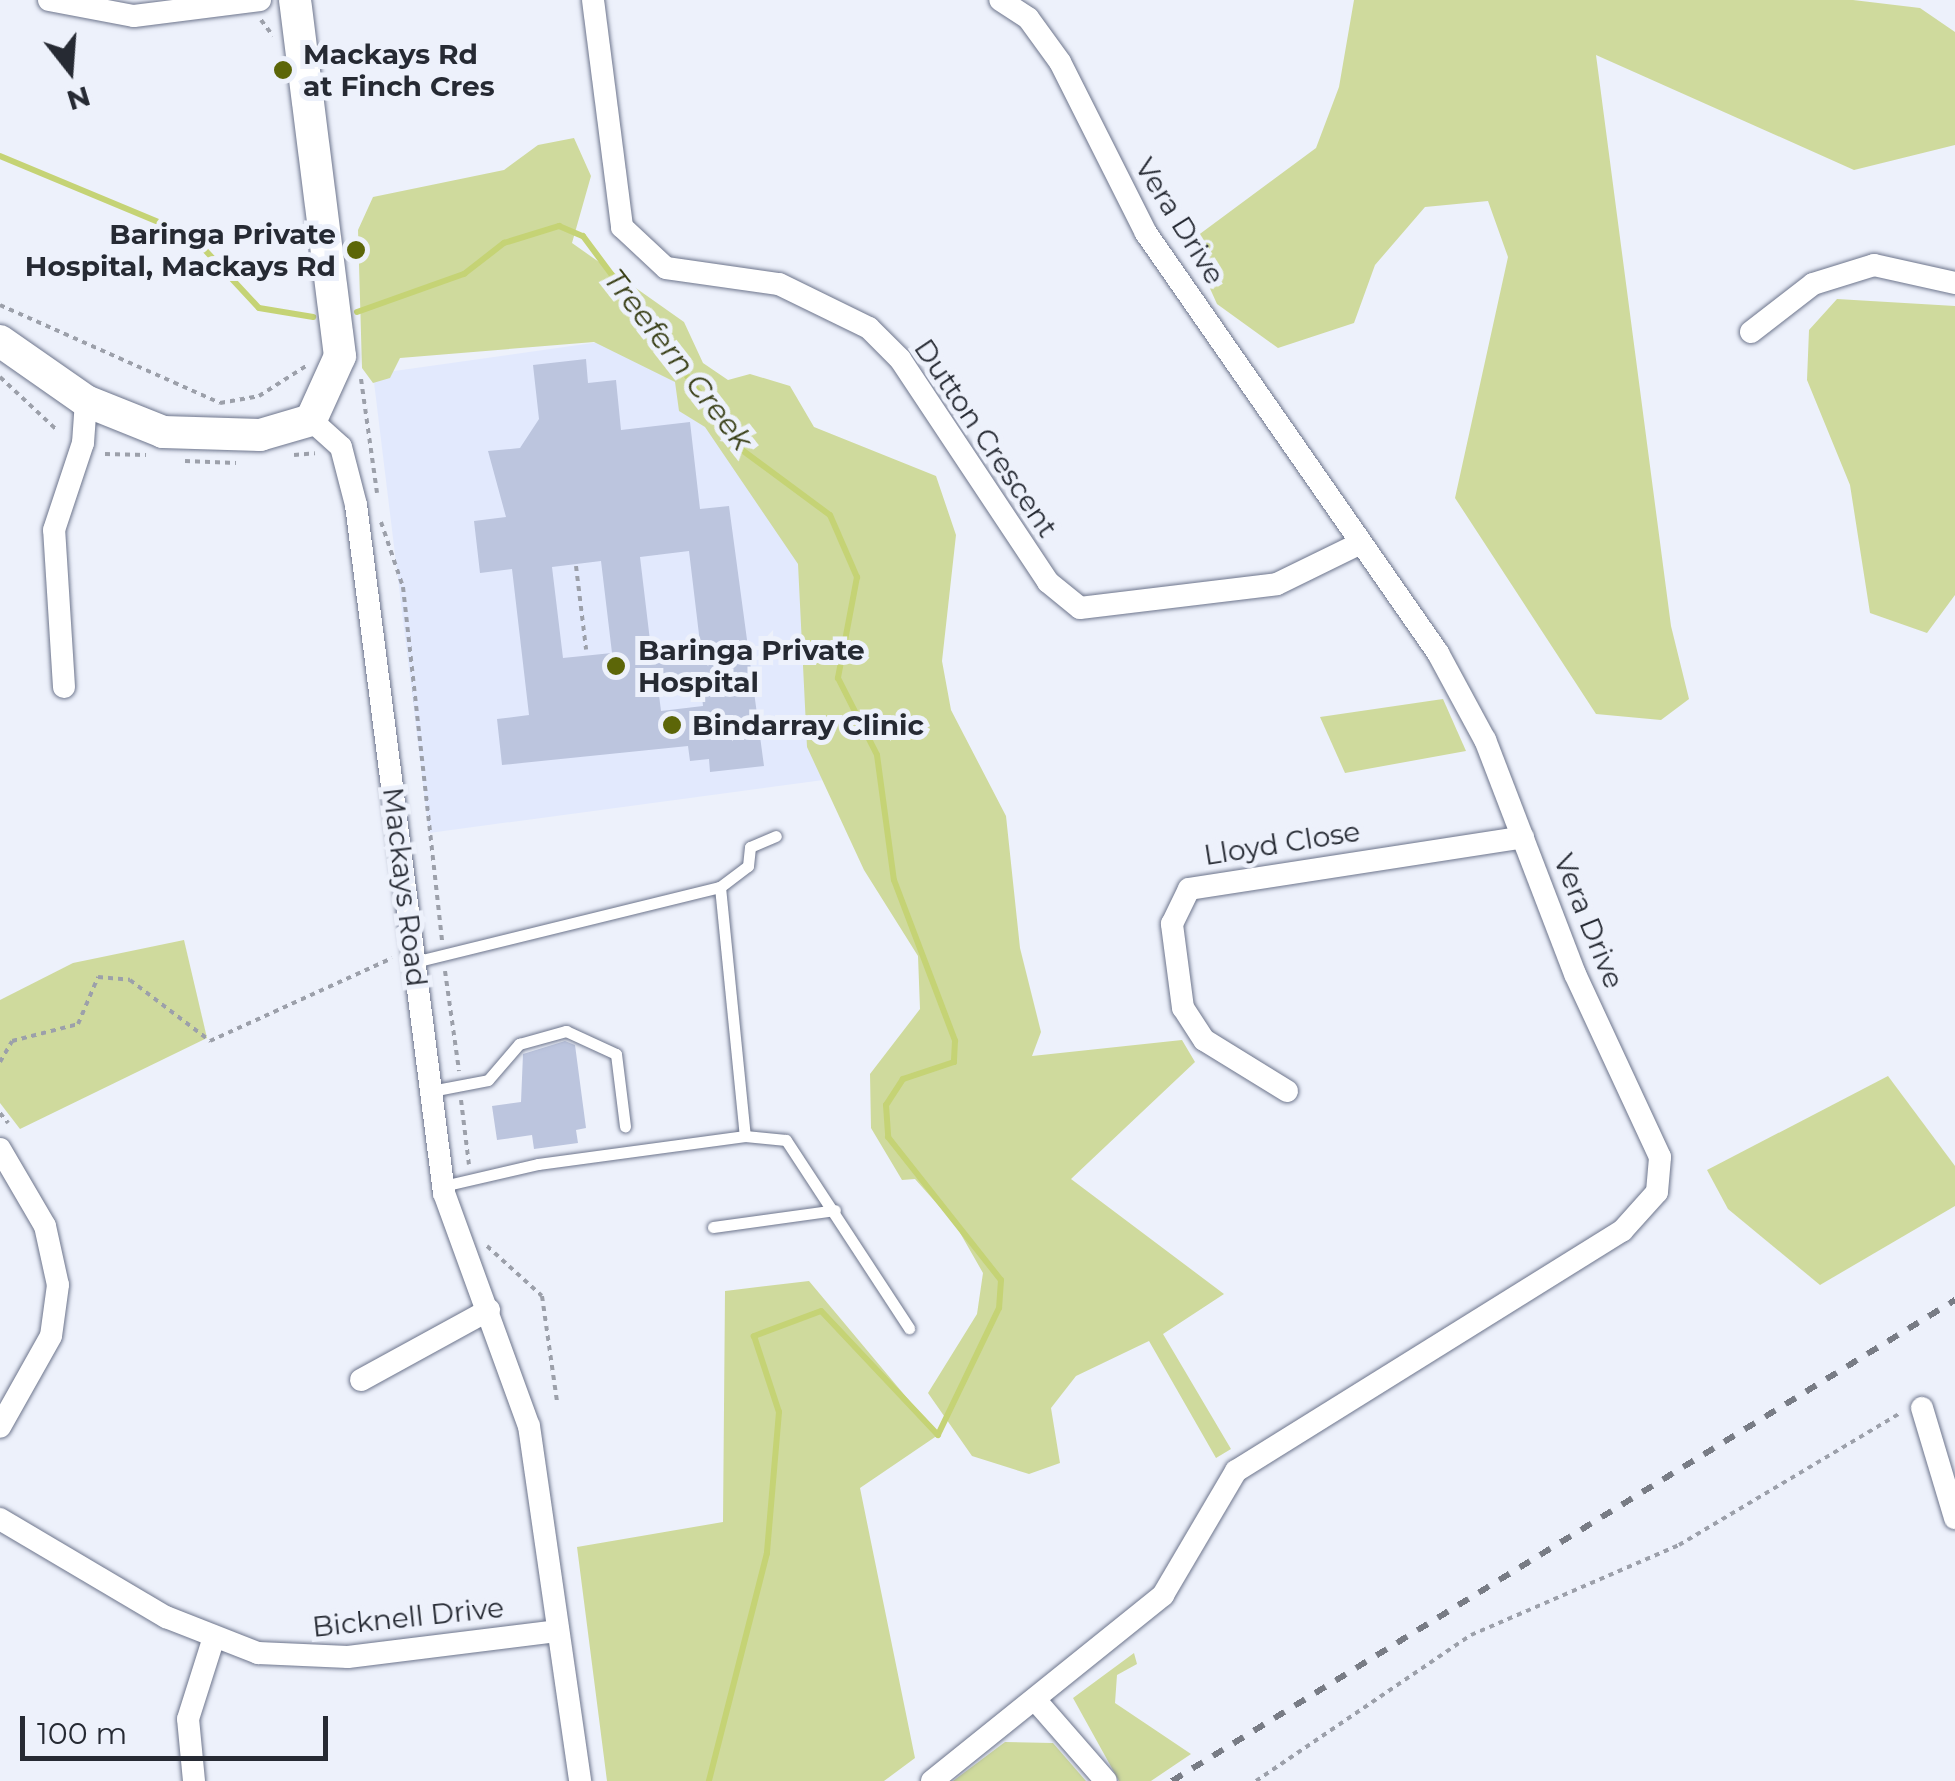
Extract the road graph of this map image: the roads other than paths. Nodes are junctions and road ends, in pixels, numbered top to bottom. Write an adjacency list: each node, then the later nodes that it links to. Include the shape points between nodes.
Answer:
1 (49, 0): 2 (street, via 88,14 134,16)
2 (258, 0)
3 (295, 0): 10 (street, via 333,302 330,389)
4 (593, 0): 11 (street, Dutton Crescent, via 622,227 666,268 779,284 870,328 900,359 1048,582 1080,608 1277,584)
5 (1000, 0): 11 (street, Vera Drive, via 1028,18 1060,62 1146,233)
6 (1955, 283): 7 (street, via 1874,265 1813,284)
7 (1750, 332)
8 (0, 341): 9 (street)
9 (86, 401): 10 (street, via 162,432 260,435); 12 (street, via 82,443 54,530)
10 (311, 420): 16 (street, Mackays Road, via 341,447 356,505)
11 (1356, 545): 14 (street, Vera Drive, via 1438,653)
12 (64, 687)
13 (776, 836): 15 (lane, via 750,847 748,866)
14 (1523, 837): 18 (street, Lloyd Close, via 1189,888 1172,924 1184,1008 1204,1040); 34 (street, Vera Drive, via 1660,1157 1657,1192 1622,1231 1236,1471 1162,1596)
15 (720, 887): 16 (lane); 20 (lane)
16 (404, 959): 17 (street, Mackays Road)
17 (430, 1091): 19 (lane, via 488,1080 519,1044 566,1030 616,1054); 22 (street, Mackays Road)
18 (1287, 1092)
19 (625, 1126)
20 (745, 1136): 22 (lane); 23 (lane, via 786,1140)
21 (0, 1149): 29 (street, via 45,1226 58,1284 50,1336)
22 (443, 1186): 25 (street, Mackays Road)
23 (835, 1210): 24 (lane); 26 (lane)
24 (713, 1227)
25 (490, 1310): 27 (street); 32 (street, Mackays Road, via 529,1426)
26 (908, 1328)
27 (362, 1380)
28 (1922, 1408): 30 (street)
29 (0, 1427)
30 (1955, 1518)
31 (0, 1520): 33 (street, Bicknell Drive)
32 (556, 1631): 33 (street, Bicknell Drive, via 316,1658); 36 (street, Mackays Road)
33 (213, 1640): 35 (street, via 188,1719)
34 (1038, 1703): 37 (street); 38 (street)
35 (194, 1781)
36 (580, 1781)
37 (932, 1781)
38 (1106, 1781)

